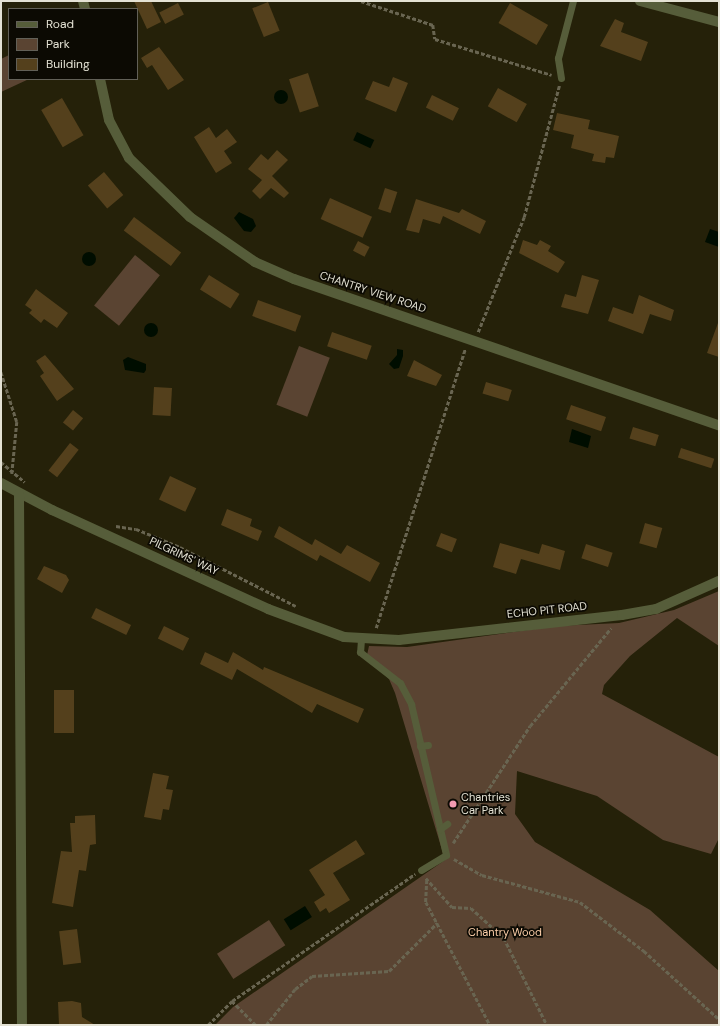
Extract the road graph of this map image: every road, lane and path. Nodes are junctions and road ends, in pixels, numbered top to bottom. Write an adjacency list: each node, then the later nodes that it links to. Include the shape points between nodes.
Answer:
1 (361, 1): 5 (path, via 433,25 435,39)
2 (573, 1): 5 (lane, via 558,58)
3 (640, 1): 4 (street)
4 (719, 22)
5 (561, 78): 7 (path, via 524,217 478,331)
6 (100, 80): 7 (street, CHANTRY VIEW ROAD, via 109,120 129,158 196,221 262,266)
7 (469, 337): 9 (street, CHANTRY VIEW ROAD); 20 (path)
8 (1, 372): 11 (path, via 17,422)
9 (719, 425)
10 (1, 462): 11 (path)
11 (13, 473): 12 (path); 13 (path)
12 (3, 484): 14 (street, PILGRIMS' WAY)
13 (30, 485)
14 (19, 494): 19 (street, PILGRIMS' WAY, via 311,627); 32 (street)
15 (111, 524): 17 (path, via 136,529 180,547)
16 (719, 581): 18 (street, ECHO PIT ROAD, via 656,609)
17 (303, 610)
18 (622, 615): 20 (street, ECHO PIT ROAD, via 554,620 427,638); 25 (path, via 530,726)
19 (361, 639): 20 (street, PILGRIMS' WAY); 22 (lane, via 360,652 400,683 411,704)
20 (372, 640)
21 (428, 745): 22 (lane)
22 (420, 746): 24 (lane)
23 (447, 824): 24 (lane)
24 (440, 829): 25 (lane)
25 (446, 855): 26 (lane); 30 (path, via 482,874 580,902 644,951)
26 (421, 870): 27 (path); 29 (path)
27 (427, 880): 28 (path, via 426,902); 36 (path, via 452,907 471,908 504,938)
28 (437, 923): 34 (path, via 389,971 312,976 295,989); 35 (path)
29 (232, 1001): 31 (path); 33 (path)
30 (719, 1019)
31 (254, 1024)
32 (22, 1025)
33 (208, 1025)
34 (266, 1025)
35 (490, 1025)
36 (547, 1025)

